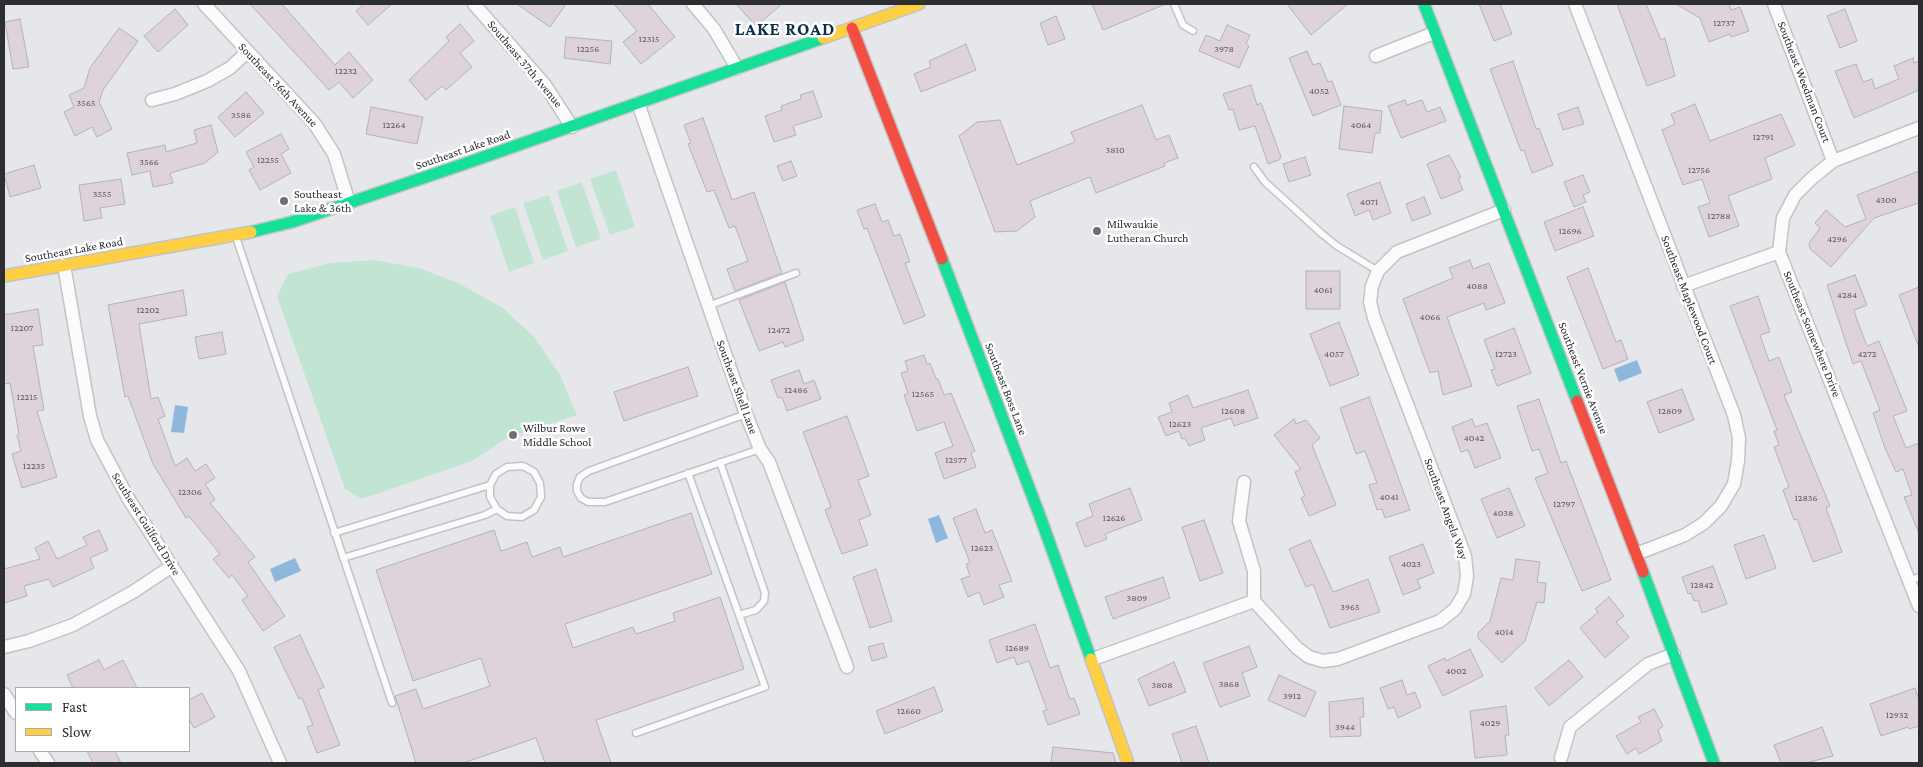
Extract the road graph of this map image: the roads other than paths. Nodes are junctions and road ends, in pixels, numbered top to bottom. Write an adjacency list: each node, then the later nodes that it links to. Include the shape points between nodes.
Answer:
1 (204, 4): 12 (street, Southeast 36th Avenue)
2 (474, 4): 17 (street, Southeast 37th Avenue, via 545,85)
3 (693, 4): 14 (street, via 714,29)
4 (919, 4): 9 (street, Southeast Lake Road)
5 (1174, 4): 10 (lane, via 1183,25)
6 (1424, 4): 11 (street, Southeast Vernie Avenue)
7 (1575, 4): 29 (street, Southeast Maplewood Court)
8 (1774, 4): 19 (street, Southeast Weedman Court)
9 (852, 28): 14 (street, Southeast Lake Road); 48 (street, Southeast Boss Lane)
10 (1193, 30)
11 (1434, 32): 13 (street); 22 (street, Southeast Vernie Avenue)
12 (247, 52): 15 (street, via 230,68 207,81); 21 (street, Southeast 36th Avenue, via 326,139 339,168)
13 (1376, 56)
14 (737, 68): 16 (street, Southeast Lake Road)
15 (152, 100)
16 (638, 103): 17 (street, Southeast Lake Road); 30 (street, Southeast Shell Lane)
17 (572, 127): 21 (street, Southeast Lake Road)
18 (1919, 128): 19 (street, Southeast Somewhere Drive)
19 (1833, 161): 24 (street, Southeast Somewhere Drive, via 1795,195 1783,218)
20 (1254, 167): 26 (lane, via 1265,182 1326,237)
21 (349, 204): 23 (street, Southeast Lake Road)
22 (1504, 210): 26 (street, Southeast Angela Way, via 1408,246); 39 (street, Southeast Vernie Avenue)
23 (235, 236): 25 (street, Southeast Lake Road); 38 (lane)
24 (1779, 252): 29 (street); 42 (street, Southeast Somewhere Drive)
25 (64, 265): 28 (street, Southeast Lake Road); 41 (street, Southeast Guilford Drive, via 97,440 128,498)
26 (1378, 271): 43 (street, Southeast Angela Way, via 1370,302 1374,318 1465,556 1467,576 1464,594 1455,609 1440,621 1338,659 1323,660 1309,657 1297,648)
27 (796, 273): 30 (lane)
28 (4, 276)
29 (1683, 286): 39 (street, Southeast Maplewood Court, via 1734,415 1739,438 1734,484 1721,506 1704,522 1685,535)
30 (708, 306): 31 (street, Southeast Shell Lane)
31 (746, 414): 32 (street, Southeast Shell Lane); 34 (lane, via 589,471 580,477 577,492 581,498 597,503)
32 (760, 449): 33 (lane); 49 (street, Southeast Shell Lane, via 769,462)
33 (720, 462): 34 (lane); 45 (lane, via 765,593 764,601 756,610)
34 (688, 473): 45 (lane)
35 (1244, 482): 43 (street, via 1239,521 1254,571)
36 (490, 485): 37 (lane, via 490,497); 37 (lane, via 496,474 507,467 523,466 534,472 540,483 541,497 534,510 522,517 507,516); 38 (lane)
37 (497, 509): 40 (lane)
38 (334, 533): 40 (lane)
39 (1636, 554): 47 (street, Southeast Vernie Avenue)
40 (343, 558): 51 (lane)
41 (172, 566): 46 (street, via 90,617); 57 (street, Southeast Guilford Drive, via 238,671)
42 (1915, 579): 44 (street, Southeast Somewhere Drive)
43 (1254, 601): 48 (street)
44 (1919, 606)
45 (739, 615): 53 (lane, via 765,687)
46 (4, 647)
47 (1674, 654): 55 (street, via 1648,664 1570,727); 59 (street, Southeast Vernie Avenue)
48 (1093, 659): 58 (street, Southeast Boss Lane)
49 (847, 667)
50 (4, 694): 52 (street)
51 (392, 703)
52 (15, 711)
53 (636, 732)
54 (41, 752): 56 (street)
55 (1565, 761)
56 (48, 763)
57 (280, 763)
58 (1128, 763)
59 (1714, 763)

